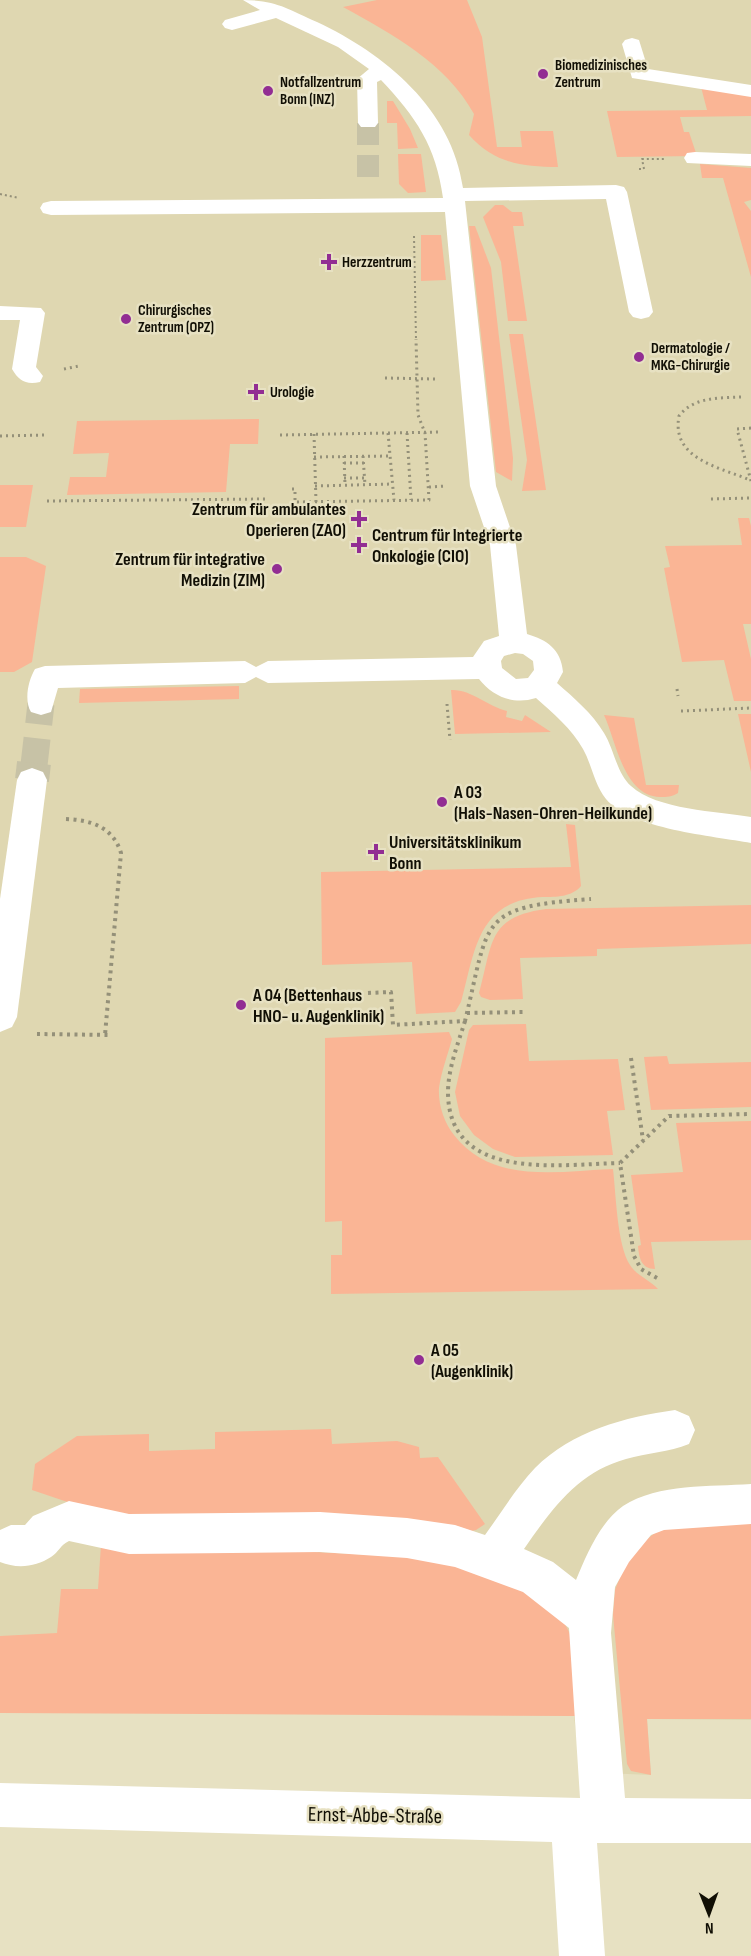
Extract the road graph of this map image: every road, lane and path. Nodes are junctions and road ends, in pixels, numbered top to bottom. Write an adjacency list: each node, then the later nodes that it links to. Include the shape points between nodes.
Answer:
1 (253, 0): 2 (street)
2 (280, 11): 3 (street); 5 (street, via 345,43)
3 (232, 24)
4 (632, 44): 6 (street, via 639,74)
5 (383, 70): 7 (street, via 367,80); 11 (street, via 419,108 434,133 447,160)
6 (751, 91)
7 (368, 123)
8 (695, 159): 9 (street)
9 (751, 160)
10 (368, 184): 12 (street, via 373,196)
11 (455, 200): 12 (street); 16 (street, via 616,192); 19 (street)
12 (388, 205): 13 (street)
13 (51, 208)
14 (416, 229): 20 (path)
15 (6, 309): 17 (street, via 33,313 24,369)
16 (641, 312)
17 (31, 376)
18 (386, 378): 20 (path)
19 (472, 378): 20 (path); 23 (street)
20 (416, 379): 26 (path, via 418,415)
21 (741, 397): 41 (path, via 705,400 687,407 676,422 677,438 690,452)
22 (751, 428): 35 (path, via 737,429)
23 (477, 432): 26 (path); 54 (street, via 485,499 503,545)
24 (388, 433): 25 (path); 27 (path); 33 (path)
25 (406, 433): 26 (path); 51 (path)
26 (425, 433): 51 (path, via 429,500)
27 (314, 434): 29 (path); 34 (path)
28 (46, 435): 30 (path)
29 (280, 435)
30 (0, 436)
31 (344, 456): 32 (path); 34 (path); 37 (path)
32 (363, 456): 33 (path); 38 (path)
33 (390, 456): 42 (path)
34 (314, 457): 44 (path)
35 (746, 460): 36 (path); 41 (path)
36 (751, 460)
37 (344, 463): 38 (path); 39 (path)
38 (364, 463): 40 (path)
39 (344, 478): 40 (path); 45 (path)
40 (364, 478): 43 (path)
41 (751, 481)
42 (393, 484): 43 (path); 50 (path)
43 (365, 485): 45 (path)
44 (315, 486): 45 (path); 53 (path)
45 (345, 486)
46 (292, 489): 53 (path, via 296,502)
47 (751, 498): 49 (path)
48 (265, 499): 52 (path)
49 (711, 499)
50 (394, 500): 51 (path); 53 (path)
51 (411, 500)
52 (47, 501)
53 (316, 502)
54 (514, 642): 55 (street, via 489,654); 56 (street, via 533,646 546,657 549,672)
55 (486, 669): 56 (street, via 495,683 503,687 522,690); 60 (street, via 45,677)
56 (540, 685): 66 (street, via 570,710 598,748 607,779 626,800 665,814)
57 (677, 689): 59 (path)
58 (446, 696): 63 (path)
59 (678, 696)
60 (41, 704)
61 (751, 708): 62 (path)
62 (681, 711)
63 (450, 740)
64 (32, 780): 65 (street)
65 (26, 819): 71 (street); 74 (path, via 82,819 96,824 119,843)
66 (751, 830)
67 (591, 898): 70 (path, via 520,908 497,919 483,943)
68 (368, 993): 72 (path, via 392,992 393,1025)
69 (525, 1012): 70 (path)
70 (467, 1013): 72 (path)
71 (0, 1017)
72 (465, 1021): 79 (path, via 447,1094 453,1121 468,1142 487,1155 512,1164)
73 (72, 1035): 74 (path)
74 (105, 1035): 75 (path)
75 (112, 1035)
76 (631, 1058): 78 (path)
77 (751, 1114): 78 (path, via 669,1116)
78 (643, 1140): 79 (path)
79 (621, 1163): 80 (path, via 634,1256 641,1269)
80 (657, 1278)
81 (675, 1430): 84 (street, via 638,1434 577,1461 550,1482)
82 (751, 1504): 85 (street, via 664,1510 637,1521 614,1547 595,1584)
83 (11, 1546): 84 (street, via 38,1542 47,1530 69,1521 129,1534 320,1532 407,1538)
84 (494, 1557): 85 (street, via 538,1577)
85 (591, 1619): 87 (street)
86 (0, 1805): 87 (street, Ernst-Abbe-Straße)
87 (588, 1820): 88 (street, Ernst-Abbe-Straße); 89 (street)
88 (751, 1821)
89 (582, 1956)

